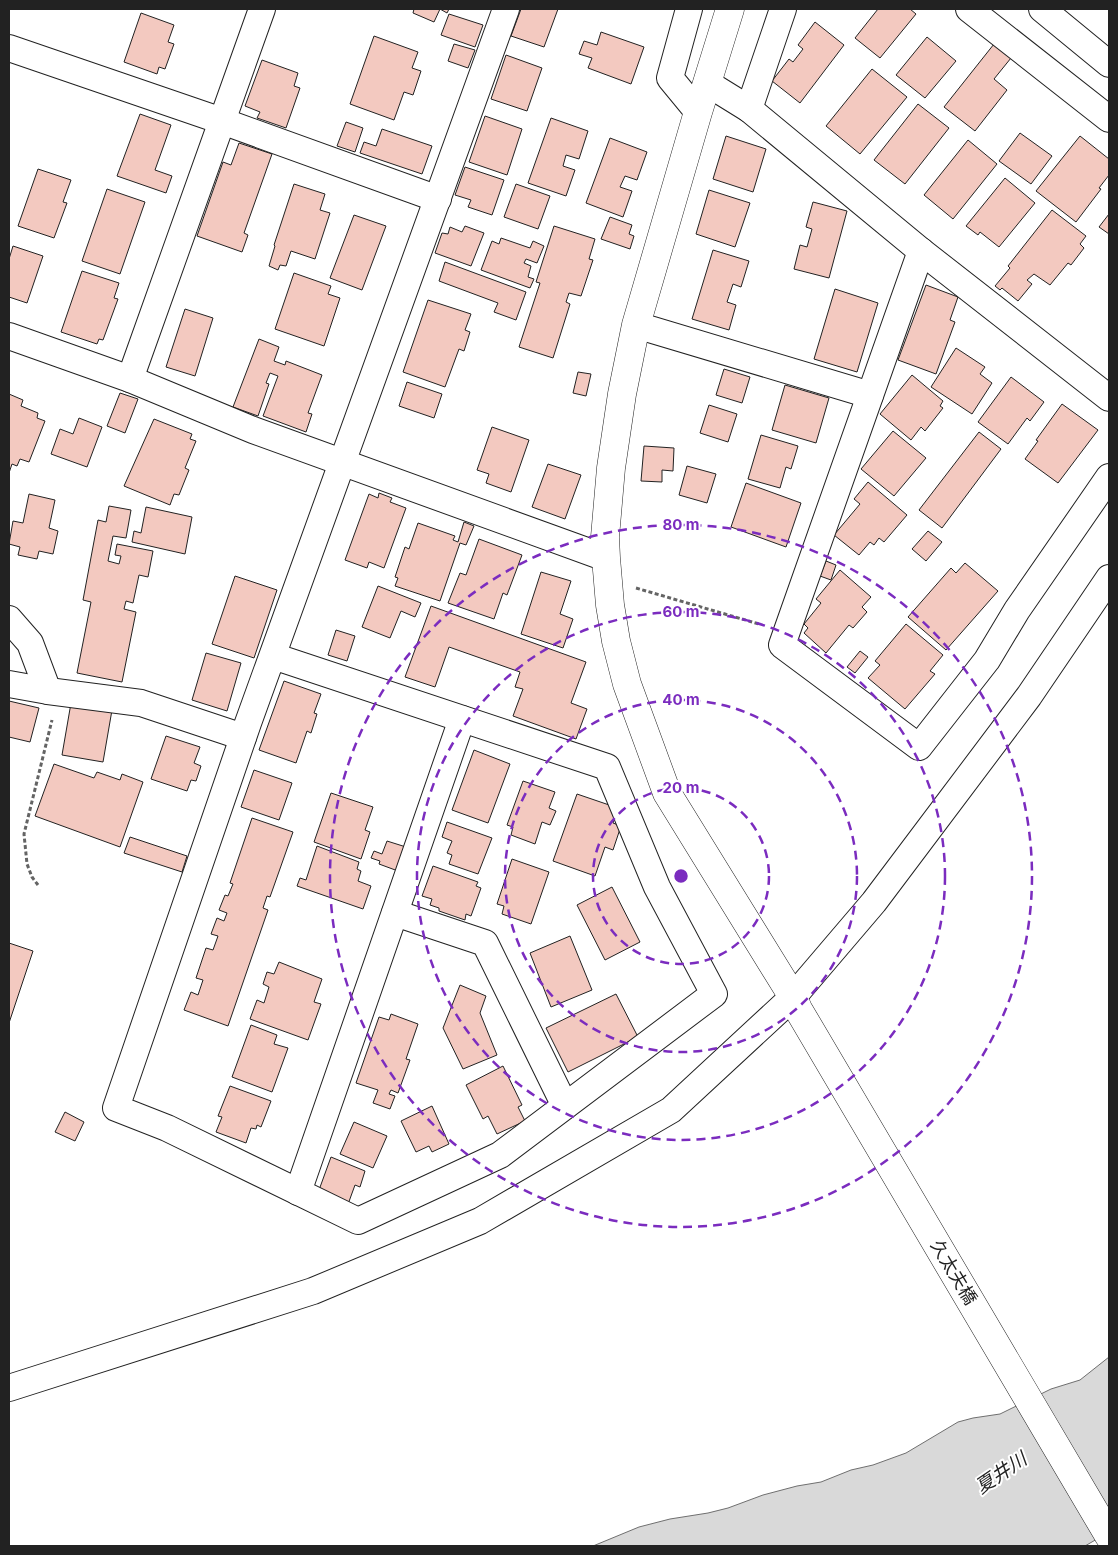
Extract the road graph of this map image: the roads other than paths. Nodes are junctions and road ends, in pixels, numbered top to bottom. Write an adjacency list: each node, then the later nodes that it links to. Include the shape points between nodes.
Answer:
1 (262, 9): 14 (street)
2 (506, 9): 15 (street)
3 (689, 9): 12 (street, via 670,78)
4 (730, 9): 10 (street, 久太夫橋)
5 (783, 9): 11 (street)
6 (968, 9): 13 (street)
7 (1042, 9): 9 (street)
8 (9, 48): 14 (street)
9 (1109, 64)
10 (707, 83): 11 (street); 12 (street, 久太夫橋)
11 (749, 109): 16 (street)
12 (698, 112): 17 (street, 久太夫橋)
13 (1109, 119)
14 (222, 121): 15 (street); 19 (street)
15 (438, 199): 22 (street)
16 (921, 251): 20 (street); 21 (street)
17 (636, 324): 20 (street); 24 (street, 久太夫橋, via 612,468 605,537)
18 (9, 336): 19 (street)
19 (130, 379): 22 (street)
20 (870, 395): 23 (street, via 782,645 919,746 987,660)
21 (1109, 398)
22 (343, 464): 24 (street); 27 (street)
23 (1109, 477)
24 (607, 569): 33 (street, 久太夫橋, via 610,605 627,684 667,793)
25 (1109, 578): 33 (street, via 1029,696)
26 (9, 619): 29 (street, via 30,643)
27 (272, 656): 30 (street); 31 (street)
28 (9, 684): 29 (street)
29 (54, 692): 31 (street, via 141,702)
30 (462, 719): 32 (street); 34 (street, via 607,767 657,887 714,994)
31 (243, 737): 35 (street, via 116,1108 166,1128)
32 (395, 914): 34 (street, via 485,943); 35 (street)
33 (795, 1003): 36 (street, via 671,1110 480,1221 313,1291); 37 (street, 久太夫橋)
34 (565, 1106): 35 (street, via 500,1155 358,1222)
35 (298, 1192)
36 (9, 1388)
37 (1109, 1536)

